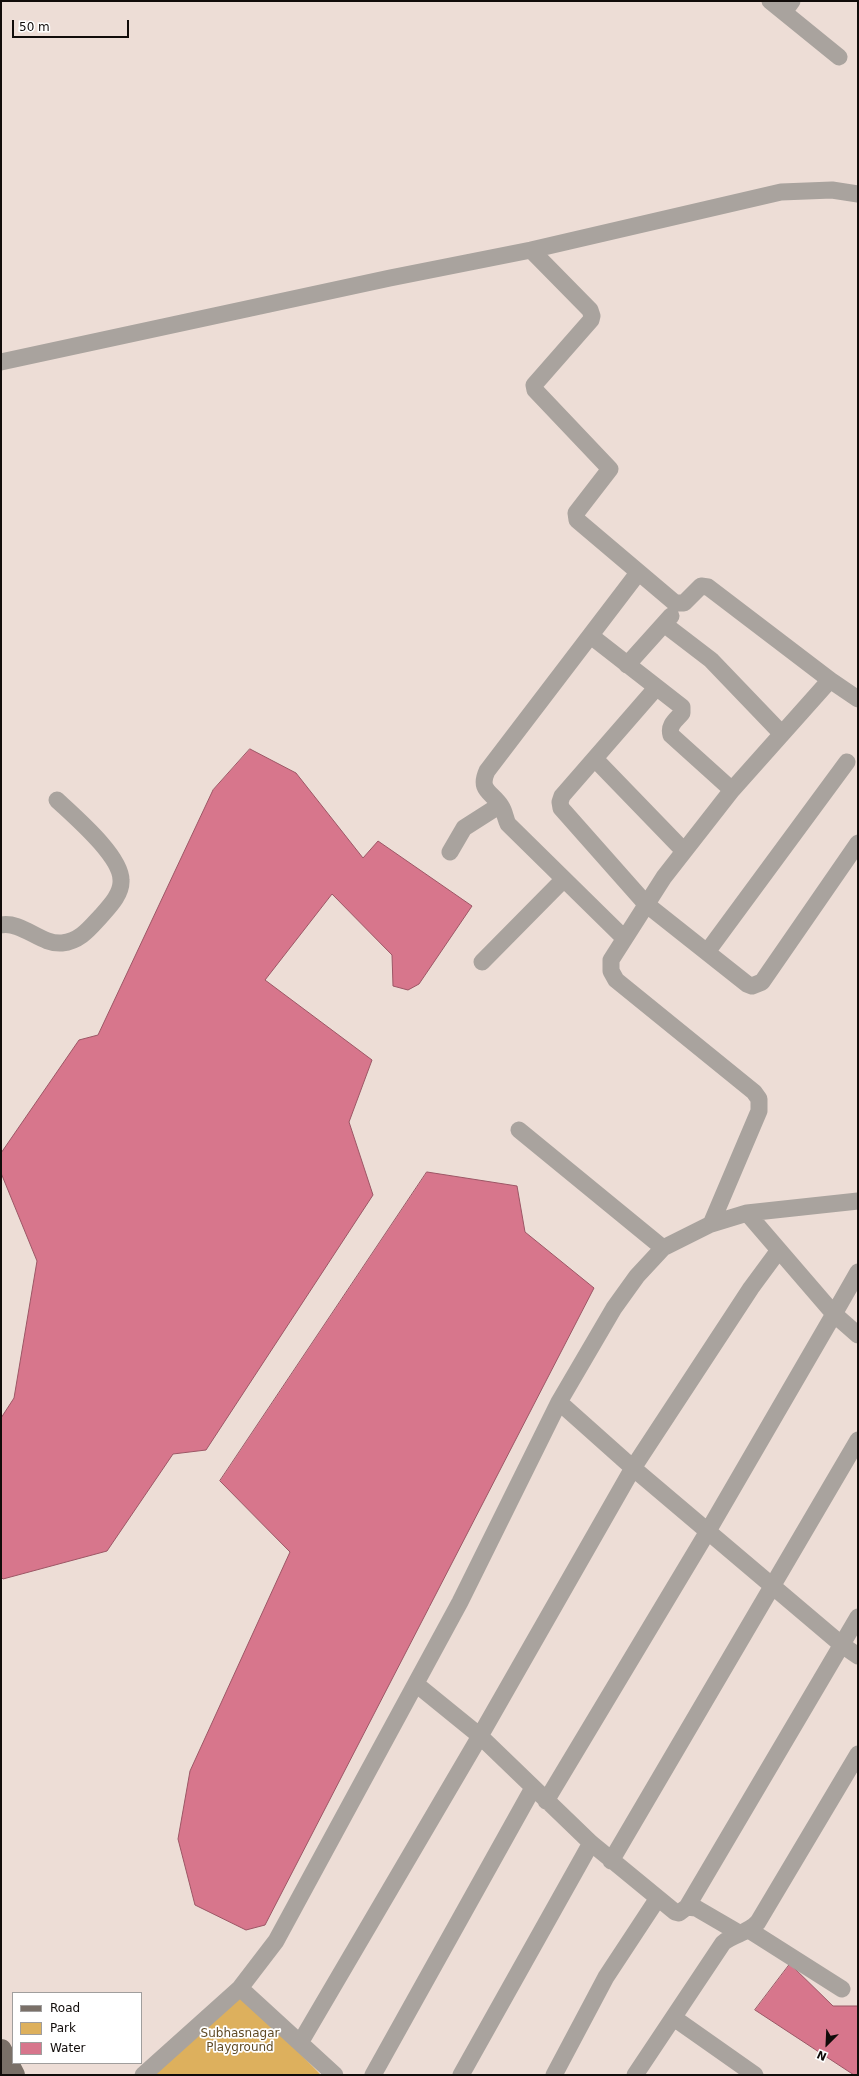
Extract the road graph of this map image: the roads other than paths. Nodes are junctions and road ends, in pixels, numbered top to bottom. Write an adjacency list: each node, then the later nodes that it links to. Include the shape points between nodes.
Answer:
1 (770, 1): 2 (street)
2 (788, 7): 3 (street)
3 (839, 57)
4 (858, 194): 5 (street, via 832,190 781,192)
5 (531, 250): 6 (street); 7 (street, via 590,310 592,316 534,384 535,390 610,469 575,517)
6 (1, 362)
7 (638, 573): 8 (street, via 675,603); 10 (street)
8 (684, 603): 9 (street); 12 (street, via 701,586 708,587)
9 (664, 624): 11 (street); 15 (street, via 711,660)
10 (591, 636): 11 (street); 20 (street, via 487,771 484,777 485,789)
11 (627, 665): 13 (street)
12 (830, 680): 14 (street); 15 (street)
13 (656, 688): 16 (street); 18 (street, via 682,707 683,711 671,725 671,735)
14 (858, 699)
15 (782, 734): 18 (street)
16 (595, 759): 22 (street); 25 (street, via 562,796 561,808)
17 (847, 762): 28 (street)
18 (732, 790): 22 (street)
19 (58, 800): 26 (street, via 112,855 121,880 114,901 80,938 61,944 16,926)
20 (500, 805): 23 (street, via 469,823); 24 (street, via 508,824)
21 (858, 843): 28 (street, via 758,985 747,984)
22 (684, 851): 25 (street)
23 (450, 852)
24 (564, 879): 27 (street); 29 (street)
25 (646, 904): 27 (street); 28 (street)
26 (1, 925)
27 (624, 938): 33 (street, via 611,960 611,971 616,980 759,1098 759,1112)
28 (707, 952)
29 (482, 962)
30 (519, 1130): 34 (street)
31 (858, 1201): 32 (street)
32 (747, 1213): 33 (street); 35 (street)
33 (711, 1224): 34 (street)
34 (663, 1248): 39 (street, via 637,1276 614,1308)
35 (779, 1250): 37 (street); 41 (street)
36 (858, 1272): 37 (street)
37 (834, 1314): 38 (street); 42 (street)
38 (858, 1335)
39 (559, 1402): 41 (street); 47 (street, via 460,1602)
40 (858, 1440): 43 (street)
41 (633, 1468): 42 (street); 48 (street)
42 (708, 1531): 43 (street); 51 (street)
43 (773, 1588): 45 (street); 53 (street)
44 (858, 1617): 45 (street)
45 (842, 1645): 46 (street); 55 (street)
46 (858, 1656)
47 (416, 1684): 48 (street); 57 (street, via 276,1940)
48 (480, 1736): 50 (street); 60 (street)
49 (858, 1754): 56 (street, via 758,1922)
50 (533, 1788): 51 (street); 65 (street)
51 (546, 1801): 52 (street)
52 (591, 1843): 53 (street); 66 (street)
53 (611, 1862): 54 (street)
54 (658, 1898): 55 (street, via 675,1912 679,1913); 67 (street, via 606,1977)
55 (687, 1907): 56 (street, via 696,1908)
56 (744, 1932): 58 (street); 59 (street, via 730,1937 723,1943)
57 (240, 1988): 60 (street); 63 (street)
58 (842, 1989)
59 (674, 2018): 68 (street); 69 (street)
60 (300, 2043): 64 (street)
61 (1, 2050): 62 (main road)
62 (14, 2075)
63 (143, 2075)
64 (335, 2075)
65 (373, 2075)
66 (461, 2075)
67 (554, 2075)
68 (635, 2075)
69 (755, 2075)

